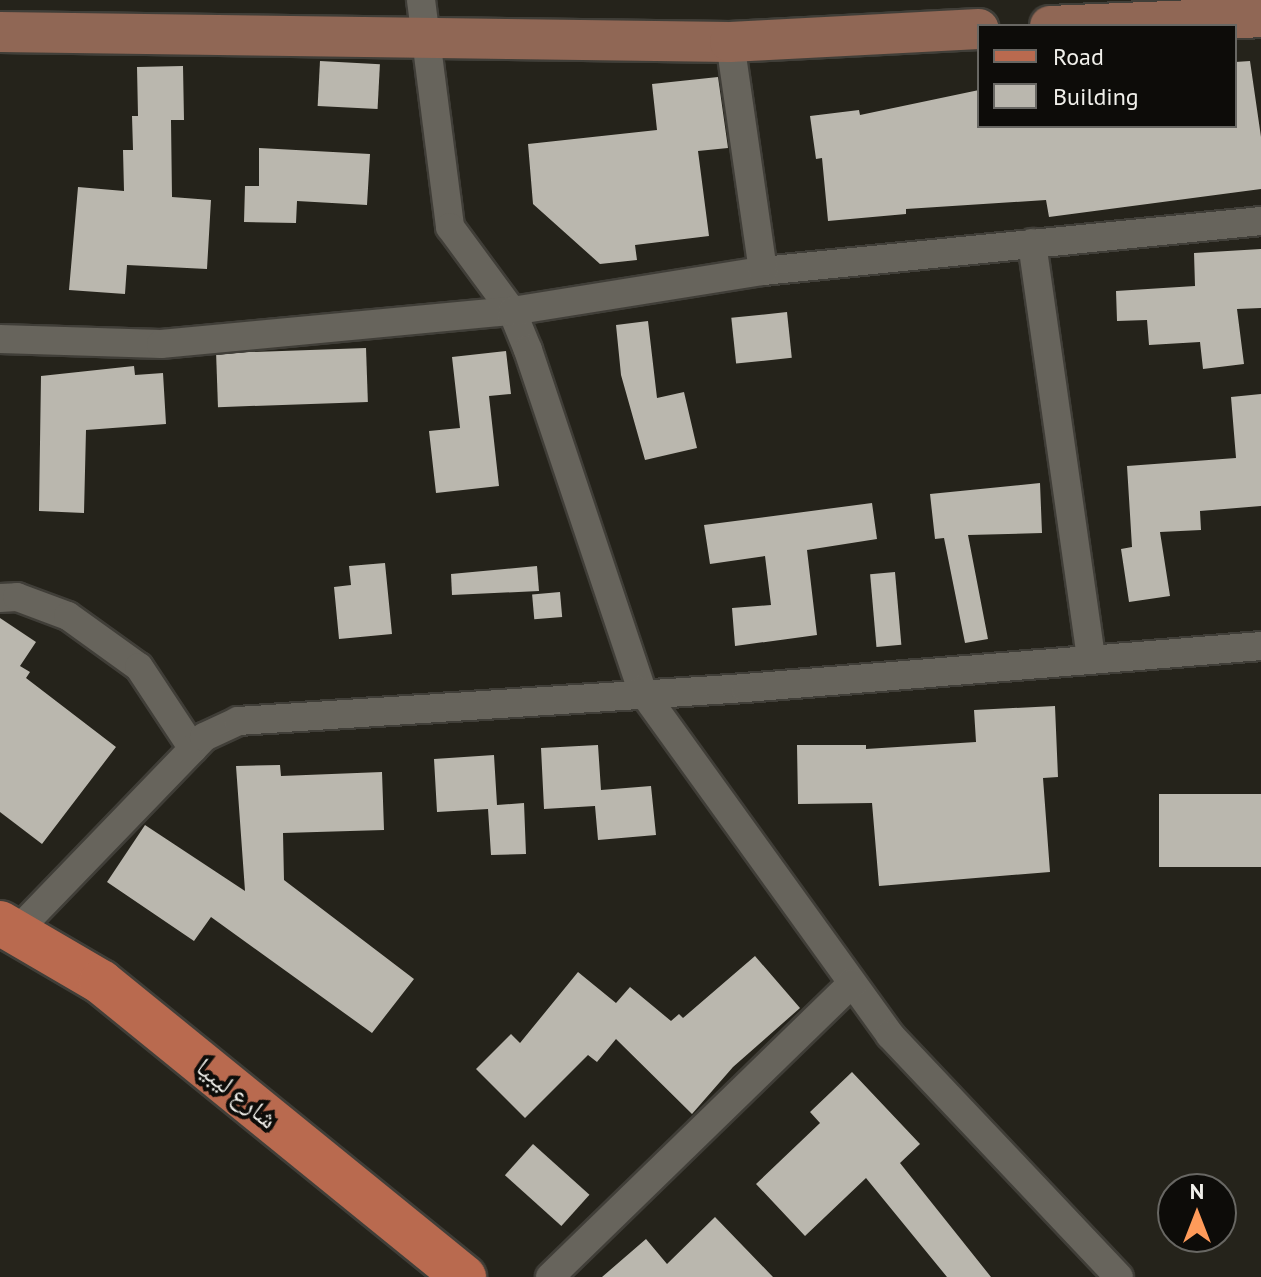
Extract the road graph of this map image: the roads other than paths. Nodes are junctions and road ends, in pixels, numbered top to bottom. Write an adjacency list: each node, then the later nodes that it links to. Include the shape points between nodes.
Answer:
1 (421, 0): 8 (street)
2 (1049, 0): 4 (street)
3 (1261, 17): 5 (street)
4 (1050, 24)
5 (1097, 24)
6 (977, 29): 9 (street)
7 (0, 32): 8 (street)
8 (424, 39): 9 (street); 13 (street, via 450,227)
9 (730, 42): 12 (street)
10 (1261, 221): 11 (street)
11 (1032, 243): 12 (street); 17 (street)
12 (763, 271): 13 (street)
13 (512, 311): 14 (street, via 161,344); 18 (street)
14 (0, 339)
15 (0, 598): 19 (street, via 17,597 68,616 139,667)
16 (1261, 646): 17 (street)
17 (1091, 657): 18 (street, via 745,688)
18 (642, 691): 19 (street, via 238,721 214,729); 21 (street)
19 (193, 749): 20 (street)
20 (8, 928): 22 (main road, شارع ليبيا, via 101,982)
21 (852, 983): 23 (street); 24 (street, via 890,1035)
22 (464, 1277)
23 (550, 1277)
24 (1119, 1277)

